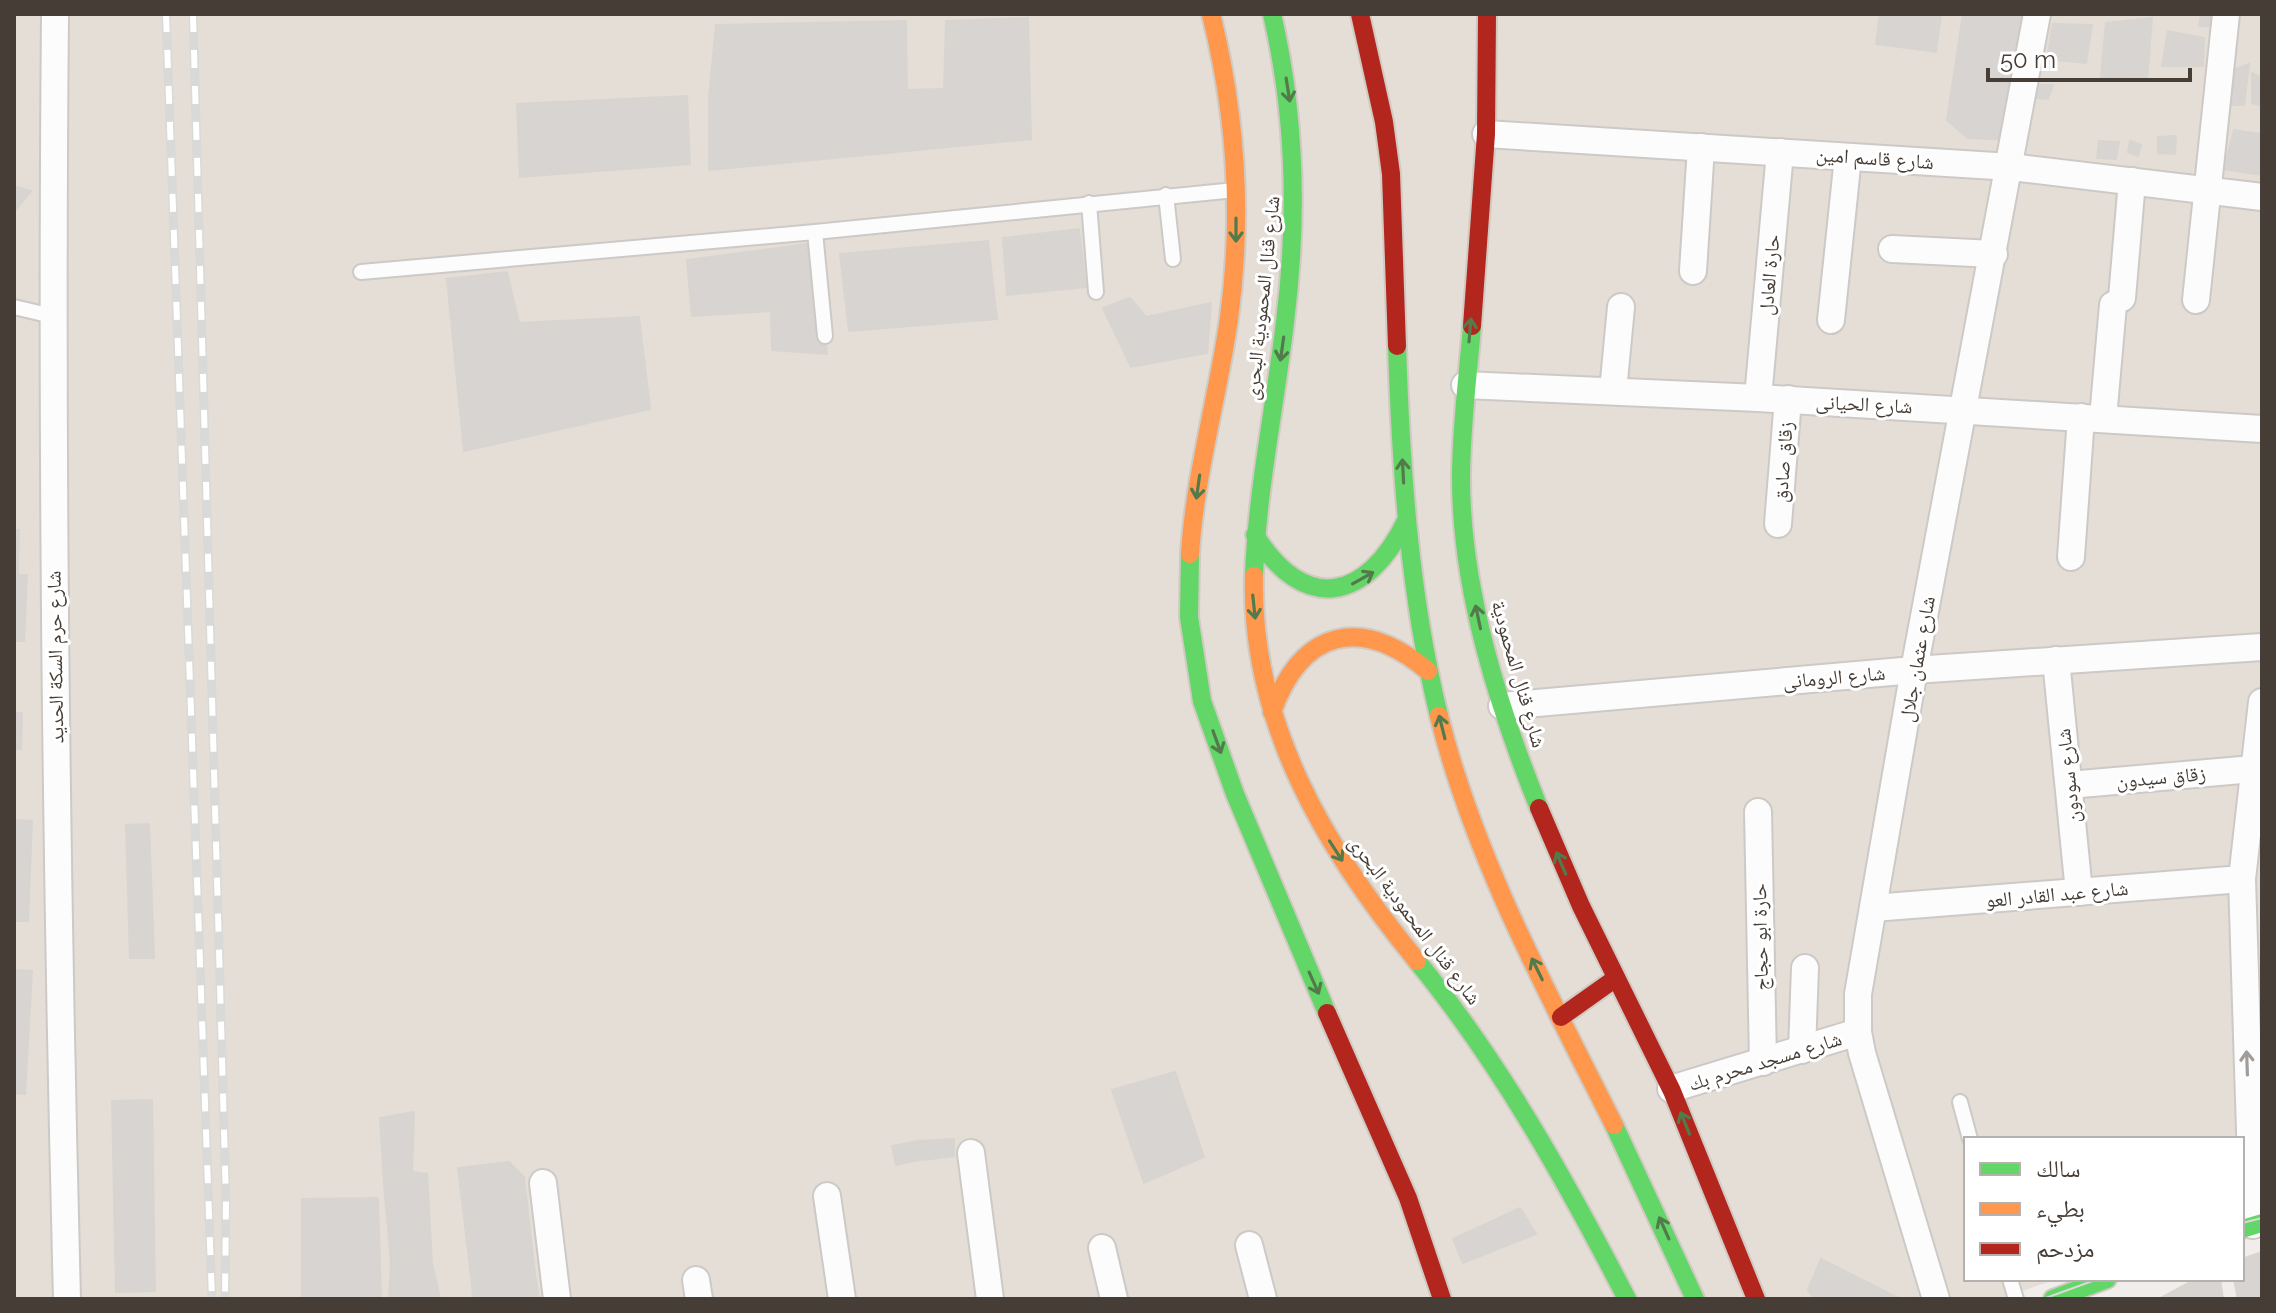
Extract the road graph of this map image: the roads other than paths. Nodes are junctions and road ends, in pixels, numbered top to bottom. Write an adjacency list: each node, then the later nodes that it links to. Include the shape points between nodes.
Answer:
1 (55, 14): 29 (street, شارع حرم السكة الحديد)
2 (1211, 14): 14 (main road, via 1227,86)
3 (1272, 14): 41 (main road, شارع قنال المحمودية البحرى, one-way to 41, via 1289,91 1296,189 1288,303)
4 (1362, 14): 39 (main road, one-way to 4, via 1391,174)
5 (1487, 14): 8 (main road, شارع قنال المحمودية)
6 (2037, 14): 12 (street, شارع عثمان جلال)
7 (2226, 14): 15 (street)
8 (1486, 134): 9 (street, شارع قاسم امين); 32 (main road, شارع قنال المحمودية, one-way to 8)
9 (1701, 147): 10 (street, شارع قاسم امين); 23 (street)
10 (1780, 152): 11 (street, شارع قاسم امين); 34 (street, حارة العادل)
11 (1848, 157): 12 (street, شارع قاسم امين); 30 (street)
12 (2011, 167): 13 (street, شارع قاسم امين); 21 (street, شارع عثمان جلال)
13 (2132, 181): 15 (street, شارع قاسم امين); 37 (street, via 2118,302)
14 (1236, 190): 16 (lane); 78 (main road, one-way to 78, via 1231,303 1192,541 1188,617 1193,655 1200,692 1238,800 1295,941 1396,1163)
15 (2207, 190): 17 (street, شارع قاسم امين); 26 (street)
16 (1166, 195): 18 (lane); 22 (lane)
17 (2262, 197)
18 (1089, 203): 19 (lane); 25 (lane)
19 (815, 232): 24 (lane); 31 (lane)
20 (1892, 249): 21 (street)
21 (1994, 254): 36 (street, شارع عثمان جلال)
22 (1173, 259)
23 (1693, 271)
24 (361, 272)
25 (1096, 292)
26 (2196, 300)
27 (14, 307): 29 (lane)
28 (1621, 307): 33 (street)
29 (52, 316): 72 (street, شارع حرم السكة الحديد)
30 (1831, 320)
31 (825, 336)
32 (1465, 385): 33 (street, شارع الحيانى); 48 (main road, شارع قنال المحمودية, one-way to 32, via 1478,618 1463,525)
33 (1613, 391): 34 (street, شارع الحيانى)
34 (1758, 398): 35 (street, شارع الحيانى)
35 (1788, 399): 36 (street, شارع الحيانى); 40 (street, زقاق صادق)
36 (1963, 409): 37 (street, شارع الحيانى); 45 (street, شارع عثمان جلال)
37 (2092, 418): 38 (street, شارع الحيانى); 42 (street)
38 (2262, 429)
39 (1406, 521): 41 (main road, one-way to 39, via 1265,555 1301,584 1347,586 1386,562); 46 (main road)
40 (1778, 524)
41 (1255, 535): 49 (main road, شارع قنال المحمودية البحرى, one-way to 49, via 1253,594)
42 (2071, 557)
43 (2262, 647): 44 (street, شارع الرومانى)
44 (2056, 660): 45 (street, شارع الرومانى); 51 (street, شارع سودون)
45 (1914, 670): 48 (street, شارع الرومانى); 55 (street, شارع عثمان جلال)
46 (1428, 671): 49 (main road, via 1395,644 1366,636 1335,638 1299,658 1277,692); 58 (main road, one-way to 46, via 1471,817)
47 (2262, 702): 50 (street)
48 (1502, 706): 57 (main road, شارع قنال المحمودية, one-way to 48, via 1567,876)
49 (1272, 712): 79 (main road, شارع قنال المحمودية البحرى, one-way to 79, via 1286,755 1326,836 1503,1078 1576,1198)
50 (2255, 782): 51 (street, زقاق سيدون); 53 (street)
51 (2069, 785): 54 (street, شارع سودون)
52 (1758, 812): 61 (street, حارة ابو حجاج)
53 (2242, 879): 54 (street, شارع عبد القادر العو); 68 (street, one-way to 53)
54 (2079, 892): 55 (street, شارع عبد القادر العو)
55 (1873, 908): 59 (street, شارع عثمان جلال, via 1858,994)
56 (1805, 968): 60 (street)
57 (1616, 978): 58 (main road); 62 (main road, شارع قنال المحمودية)
58 (1561, 1017): 80 (main road, one-way to 58)
59 (1858, 1032): 60 (street, شارع مسجد محرم بك); 82 (street, شارع عثمان جلال)
60 (1802, 1050): 61 (street, شارع مسجد محرم بك)
61 (1763, 1062): 62 (street, شارع مسجد محرم بك)
62 (1671, 1089): 81 (main road, شارع قنال المحمودية, one-way to 62)
63 (1960, 1102): 64 (lane)
64 (1969, 1137)
65 (971, 1153): 75 (street)
66 (543, 1183): 73 (street)
67 (827, 1196): 74 (street)
68 (2252, 1226)
69 (1249, 1245): 77 (street)
70 (1102, 1248): 76 (street)
71 (2102, 1281): 83 (main road)
72 (67, 1299)
73 (557, 1299)
74 (842, 1299)
75 (990, 1299)
76 (1114, 1299)
77 (1263, 1299)
78 (1442, 1299)
79 (1627, 1299)
80 (1695, 1299)
81 (1756, 1299)
82 (1936, 1299)
83 (2053, 1299)

